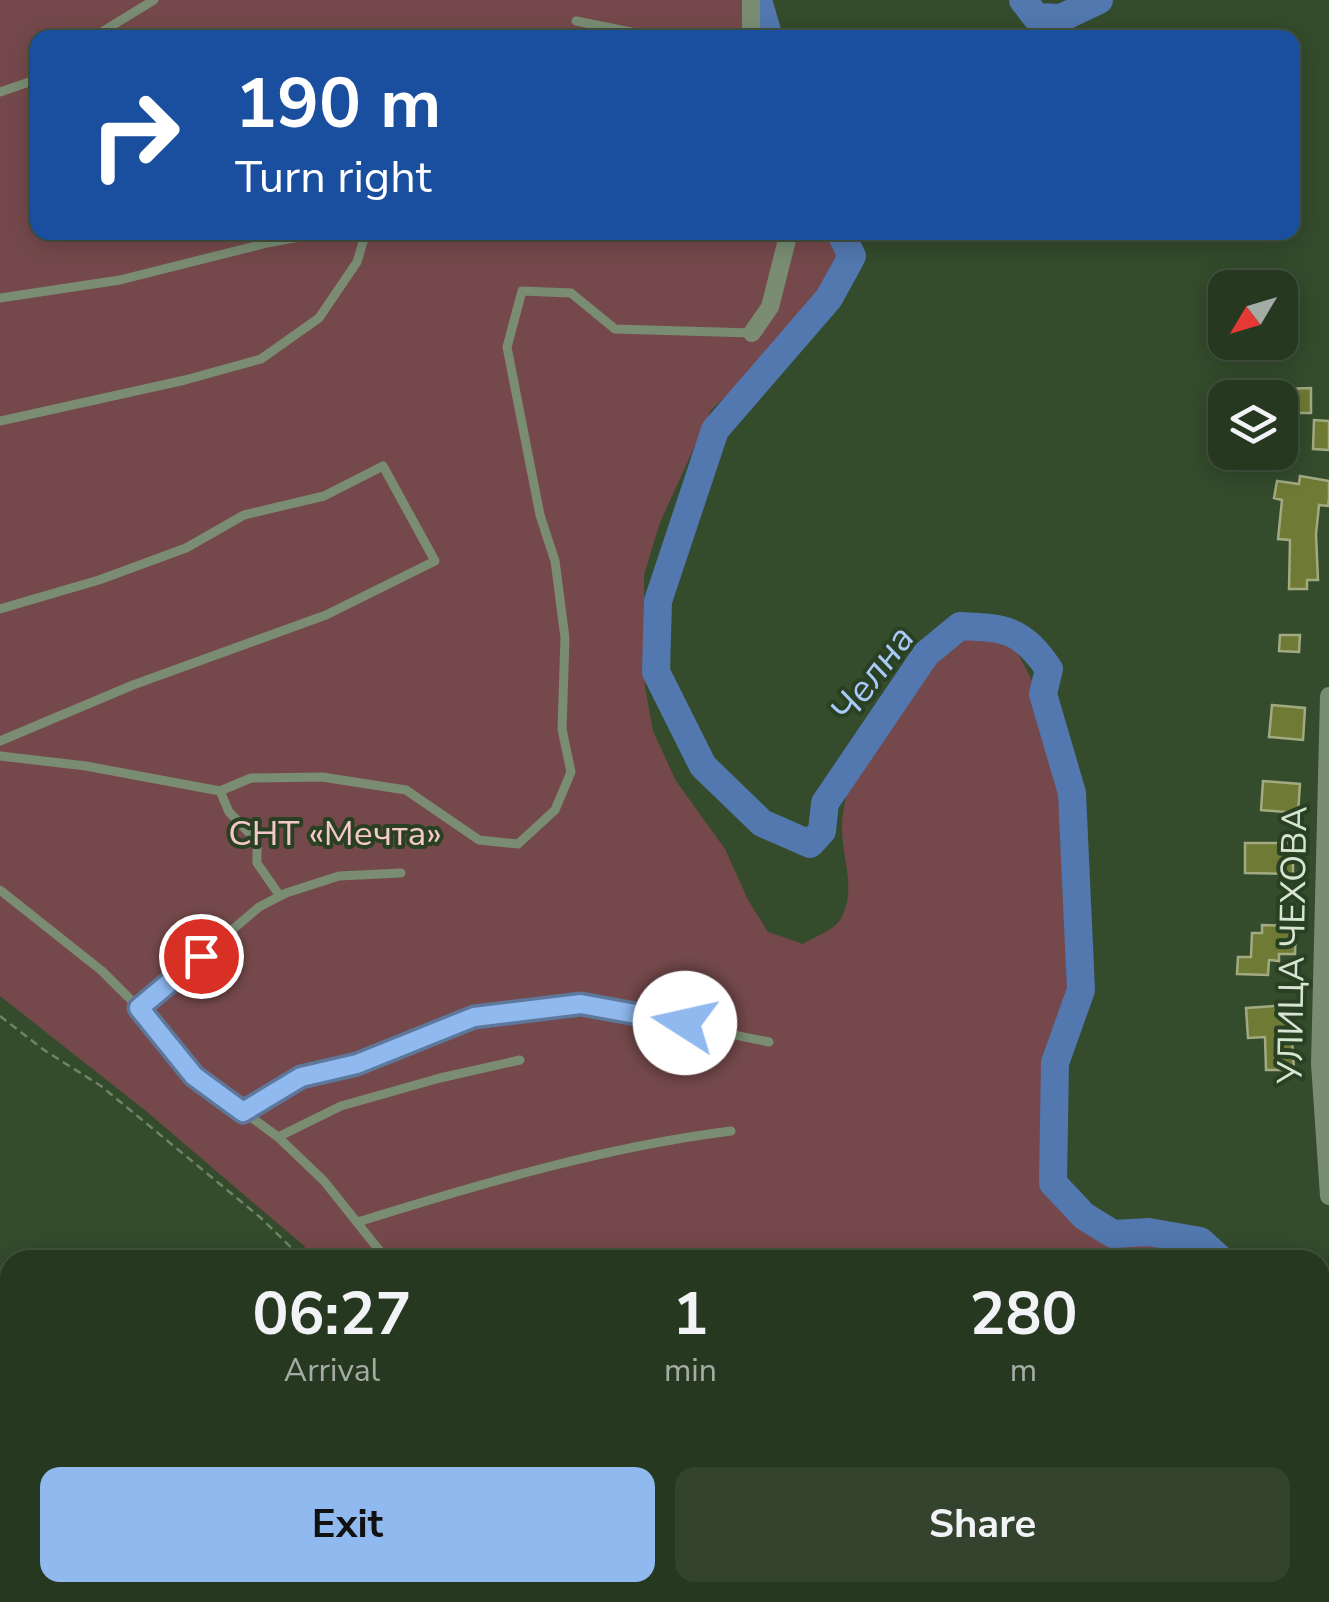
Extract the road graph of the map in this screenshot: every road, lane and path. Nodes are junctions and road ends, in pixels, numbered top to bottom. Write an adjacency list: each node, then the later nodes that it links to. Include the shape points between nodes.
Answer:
1 (154, 0): 4 (lane)
2 (751, 0): 6 (street)
3 (576, 21): 5 (lane)
4 (105, 30)
5 (621, 30)
6 (751, 30)
7 (30, 82): 8 (lane)
8 (0, 92)
9 (283, 240): 12 (lane, via 120,280)
10 (364, 240): 14 (lane, via 357,262 319,318 260,359)
11 (785, 240): 13 (street, via 770,307)
12 (0, 298)
13 (752, 333): 19 (lane, via 614,329 572,293 522,291 507,347 555,561 566,638 562,730 571,772 555,810 518,844 479,840 406,790 322,776 251,778)
14 (0, 420)
15 (0, 609): 17 (lane, via 186,548 244,515 324,496 383,466 435,562 326,615 132,684)
16 (1329, 696): 30 (street, УЛИЦА ЧЕХОВА, via 1320,1064)
17 (0, 742)
18 (0, 756): 19 (lane)
19 (220, 791): 22 (lane, via 229,812 257,841 257,863)
20 (400, 873): 22 (lane, via 338,876)
21 (0, 890): 23 (lane)
22 (280, 896): 23 (lane)
23 (139, 1008): 27 (lane, via 194,1076)
24 (0, 1016): 32 (path, via 101,1086)
25 (768, 1042): 27 (lane, via 581,1004 474,1017 357,1064 301,1077)
26 (520, 1060): 29 (lane, via 342,1106)
27 (243, 1112): 29 (lane)
28 (731, 1131): 31 (lane, via 663,1140)
29 (278, 1137): 31 (lane)
30 (1329, 1196)
31 (358, 1222): 33 (lane)
32 (294, 1250)
33 (380, 1250)

